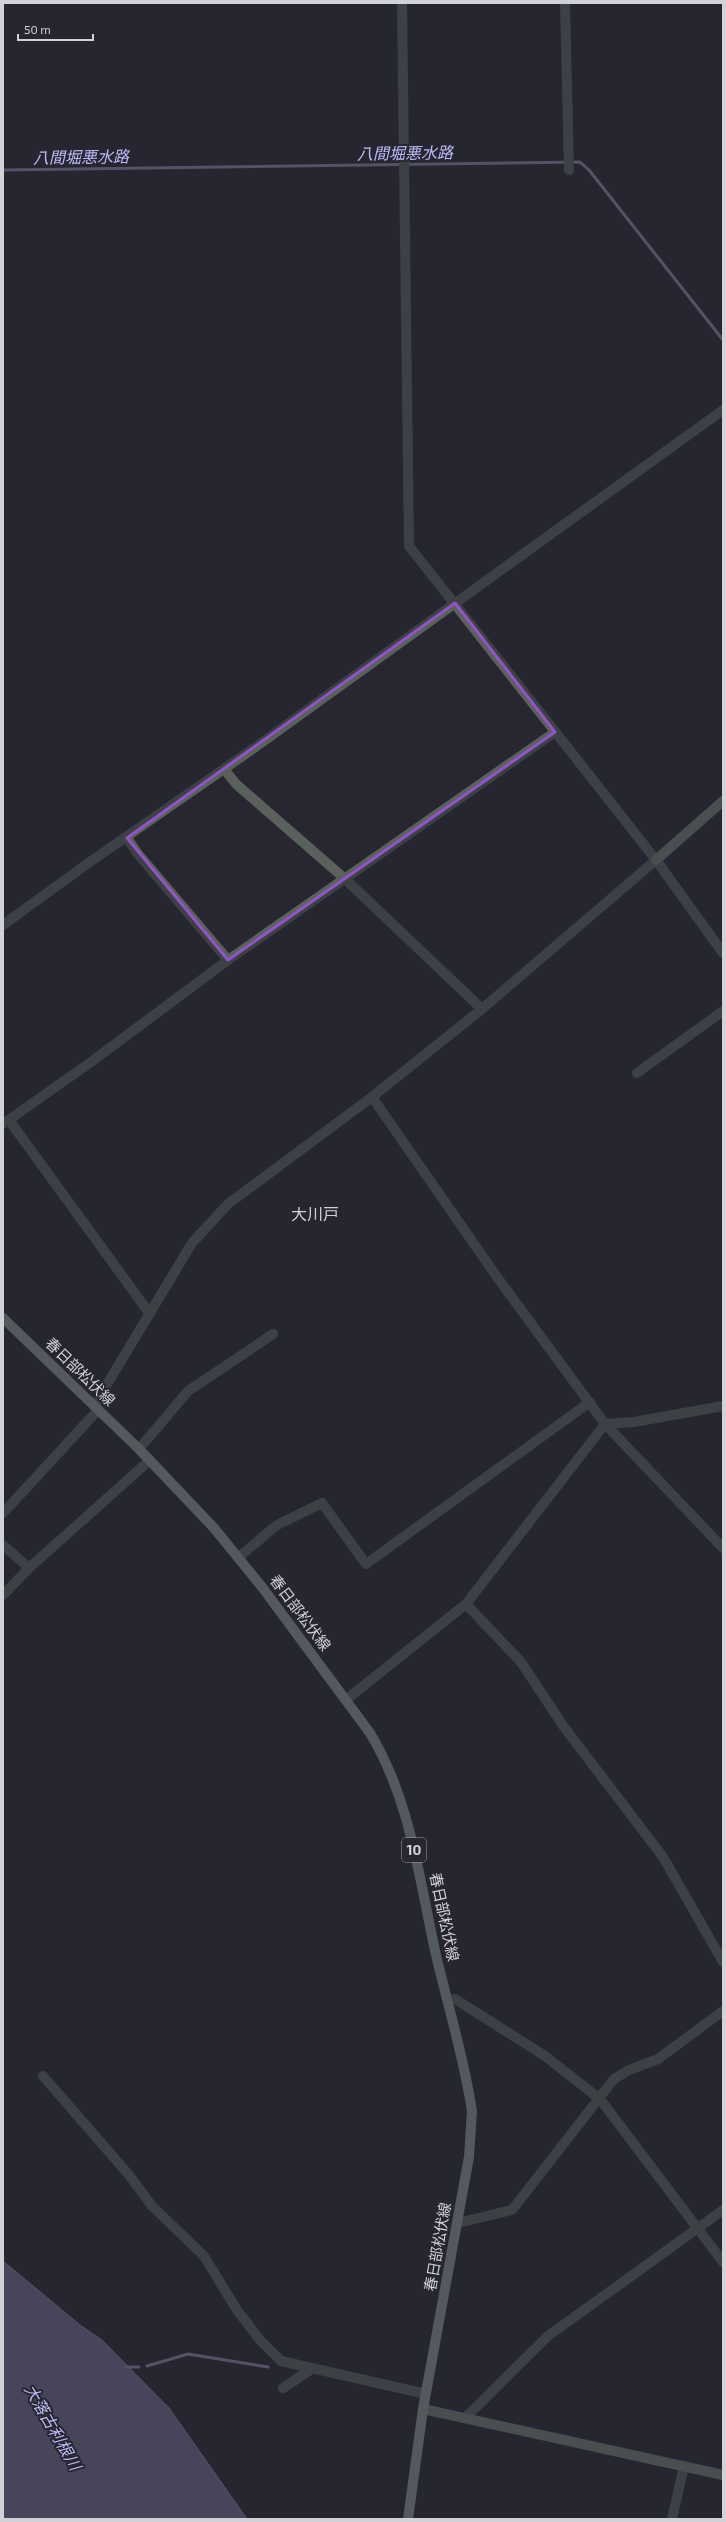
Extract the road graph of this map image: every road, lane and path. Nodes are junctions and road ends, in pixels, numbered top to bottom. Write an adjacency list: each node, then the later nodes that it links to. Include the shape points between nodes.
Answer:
1 (402, 3): 5 (street, via 409,546)
2 (565, 3): 3 (street)
3 (569, 170)
4 (723, 410): 5 (street)
5 (455, 603): 6 (street); 7 (street)
6 (555, 732): 10 (street); 11 (street)
7 (224, 770): 9 (street); 11 (street, via 236,784)
8 (723, 801): 10 (street)
9 (127, 838): 12 (street); 14 (street)
10 (656, 860): 13 (street); 15 (street)
11 (344, 878): 14 (street); 15 (street)
12 (3, 925)
13 (723, 952)
14 (228, 960): 19 (street)
15 (482, 1009): 18 (street)
16 (723, 1011): 17 (street)
17 (637, 1073)
18 (372, 1097): 20 (street, via 228,1204 192,1243); 23 (street, via 497,1278)
19 (6, 1122): 20 (street)
20 (150, 1314): 25 (street)
21 (3, 1318): 25 (main road, 春日部松伏線 / 10)
22 (273, 1334): 27 (street, via 188,1391)
23 (590, 1402): 26 (street); 32 (street, via 366,1564 322,1503 278,1525)
24 (723, 1406): 26 (street, via 634,1422)
25 (96, 1408): 27 (main road, 春日部松伏線 / 10); 29 (street)
26 (605, 1424): 31 (street); 35 (street)
27 (139, 1449): 28 (main road, 春日部松伏線 / 10)
28 (150, 1460): 32 (main road, 春日部松伏線 / 10); 33 (street)
29 (3, 1512)
30 (3, 1545): 33 (street)
31 (723, 1548)
32 (239, 1557): 36 (main road, 春日部松伏線 / 10)
33 (29, 1568): 34 (street)
34 (3, 1595)
35 (466, 1604): 36 (street); 37 (street, via 521,1662 564,1727 663,1857)
36 (346, 1699): 43 (main road, 春日部松伏線 / 10, via 385,1758 403,1804 469,2095 472,2111 469,2157)
37 (723, 1962)
38 (455, 1998): 41 (street, via 545,2056)
39 (723, 2011): 41 (street, via 658,2059 614,2079)
40 (43, 2076): 46 (street, via 129,2175 152,2206 204,2256 237,2310 260,2340 281,2361)
41 (600, 2099): 43 (street, via 512,2210); 44 (street)
42 (723, 2210): 44 (street)
43 (458, 2223): 48 (main road, 春日部松伏線 / 10)
44 (699, 2228): 45 (street); 50 (street, via 548,2336)
45 (723, 2262)
46 (313, 2368): 47 (street); 48 (street)
47 (283, 2388)
48 (426, 2394): 49 (main road, 春日部松伏線 / 10)
49 (423, 2409): 50 (street); 53 (main road, 春日部松伏線 / 10)
50 (464, 2418): 51 (street)
51 (684, 2466): 52 (street); 54 (street)
52 (723, 2475)
53 (408, 2519)
54 (672, 2519)

